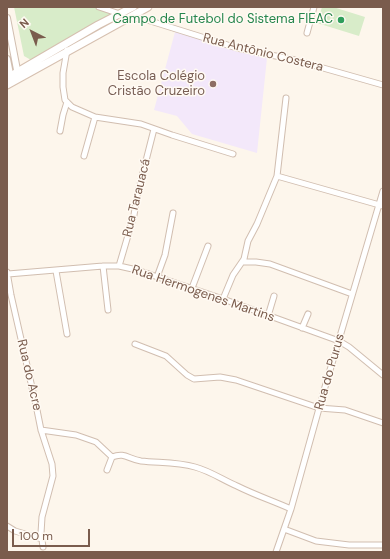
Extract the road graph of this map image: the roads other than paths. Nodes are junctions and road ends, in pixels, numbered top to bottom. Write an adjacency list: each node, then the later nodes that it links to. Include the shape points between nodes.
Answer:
1 (100, 7): 4 (street, Rua Antônio Costera)
2 (148, 7): 4 (main road)
3 (314, 7): 8 (street)
4 (128, 10): 5 (main road); 6 (street, Rua Antônio Costera); 9 (main road)
5 (129, 18): 6 (street, Rua Antônio Costera); 10 (main road)
6 (144, 19): 14 (street, Rua Antônio Costera, via 236,48 295,60)
7 (7, 20): 12 (street)
8 (307, 33)
9 (68, 43): 10 (street); 12 (main road)
10 (67, 52): 12 (main road); 16 (street, via 63,73)
11 (7, 59): 13 (street)
12 (18, 75): 13 (main road)
13 (9, 80)
14 (383, 85)
15 (286, 98): 22 (street)
16 (67, 102): 17 (street, via 72,107); 19 (street)
17 (95, 117): 18 (street, via 130,121); 21 (street)
18 (154, 129): 20 (street); 29 (street, Rua Tarauacá)
19 (60, 131)
20 (233, 154)
21 (84, 156)
22 (277, 176): 24 (street); 27 (street, via 248,241)
23 (383, 191): 24 (street, Rua do Purus)
24 (381, 205): 34 (street, Rua do Purus)
25 (173, 213): 32 (street, via 165,255)
26 (208, 246): 33 (street)
27 (242, 262): 34 (street, via 270,264); 36 (street, via 233,275)
28 (103, 266): 29 (street, Rua Hermogenes Martins); 30 (street, Rua Hermogenes Martins); 37 (street)
29 (119, 266): 32 (street, Rua Hermogenes Martins)
30 (56, 271): 31 (street, Rua Hermogenes Martins); 41 (street)
31 (7, 273): 47 (street, Rua do Acre)
32 (157, 277): 33 (street, Rua Hermogenes Martins)
33 (192, 288): 36 (street, Rua Hermogenes Martins)
34 (352, 294): 42 (street, Rua do Purus)
35 (274, 296): 39 (street)
36 (223, 299): 39 (street, Rua Hermogenes Martins)
37 (108, 310)
38 (308, 314): 40 (street)
39 (268, 316): 40 (street, Rua Hermogenes Martins)
40 (302, 328): 42 (street, Rua Hermogenes Martins)
41 (67, 334)
42 (339, 341): 44 (street, Rua Hermogenes Martins); 45 (street, Rua do Purus)
43 (135, 344): 45 (street, via 166,356 187,376 194,379 220,377 236,380)
44 (383, 375)
45 (319, 408): 46 (street, via 345,410); 50 (street, Rua do Purus)
46 (383, 423)
47 (41, 430): 48 (street, via 76,435 96,442); 53 (street, Rua do Acre, via 51,459 53,476 43,512)
48 (112, 457): 49 (street); 50 (street, via 125,454 134,459 194,467)
49 (108, 470)
50 (291, 509): 52 (street, Rua do Purus)
51 (7, 526): 53 (street)
52 (284, 529): 54 (street, via 316,541 349,545); 56 (street, Rua do Purus)
53 (42, 539): 55 (street, Rua do Acre)
54 (383, 545)
55 (43, 547)
56 (276, 552)

